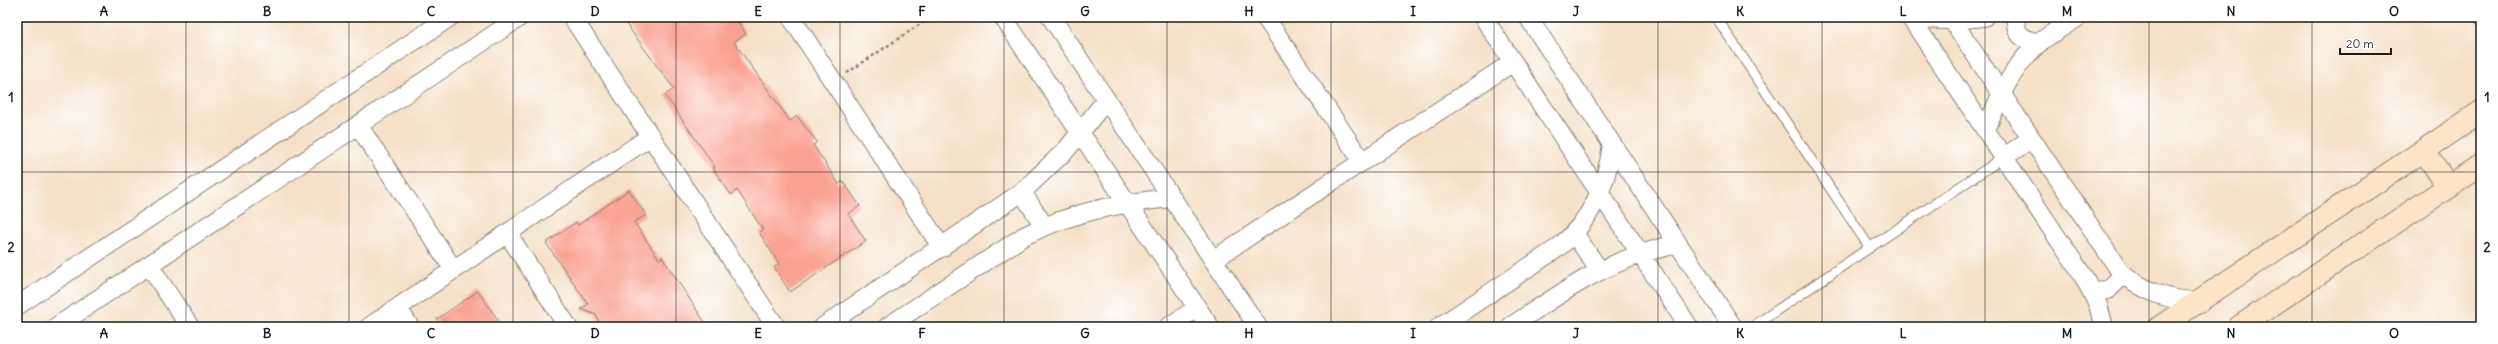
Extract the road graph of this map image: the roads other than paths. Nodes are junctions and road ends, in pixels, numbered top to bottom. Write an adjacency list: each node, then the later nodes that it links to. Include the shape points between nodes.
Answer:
1 (450, 17): 50 (street)
2 (520, 17): 21 (street)
3 (572, 17): 24 (street)
4 (791, 17): 40 (street)
5 (1003, 17): 23 (street)
6 (1050, 17): 19 (street)
7 (1265, 17): 29 (street)
8 (1483, 17): 17 (street)
9 (1528, 17): 26 (street)
10 (1716, 17): 41 (lane)
11 (1984, 17): 15 (street)
12 (2016, 17): 16 (street, via 2018,33 2024,39)
13 (2078, 17): 16 (street)
14 (1911, 18): 15 (street); 22 (street)
15 (1951, 19): 18 (street)
16 (2040, 42): 18 (street, via 2018,66)
17 (1513, 62): 29 (street); 33 (street)
18 (2001, 94): 22 (street); 25 (street)
19 (1106, 100): 23 (street); 34 (street)
20 (2481, 112): 27 (street)
21 (358, 125): 44 (street); 45 (street)
22 (1986, 130): 28 (street)
23 (1081, 134): 32 (street); 35 (street)
24 (651, 136): 38 (street); 58 (street)
25 (2031, 139): 28 (street); 47 (street)
26 (1612, 144): 33 (street, via 1606,178); 39 (street)
27 (2424, 150): 31 (street); 49 (street)
28 (2004, 157): 41 (lane); 48 (street)
29 (1362, 161): 43 (street)
30 (2481, 165): 31 (street)
31 (2448, 187): 71 (street)
32 (1022, 192): 36 (street); 40 (street)
33 (1600, 194): 37 (street); 42 (street)
34 (1171, 198): 35 (street); 43 (street)
35 (1127, 202): 36 (street, via 1085,212); 52 (street)
36 (1044, 226): 60 (street, via 1024,236)
37 (1574, 233): 46 (street); 64 (street, via 1559,246)
38 (508, 234): 45 (street); 57 (street)
39 (1678, 244): 42 (street); 67 (street)
40 (942, 248): 59 (street)
41 (1870, 248): 68 (lane)
42 (1640, 253): 46 (street); 66 (street)
43 (1213, 260): 63 (street)
44 (149, 265): 53 (street); 54 (street)
45 (454, 270): 51 (street)
46 (1599, 270): 65 (street)
47 (2120, 271): 48 (street, via 2119,279 2108,290); 49 (street, via 2131,281 2156,294 2183,301)
48 (2092, 291): 69 (street)
49 (2198, 301): 70 (street)
50 (17, 306)
51 (398, 308): 55 (street); 56 (street)
52 (1197, 308): 61 (street); 62 (street)
53 (56, 327)
54 (190, 327)
55 (369, 327)
56 (410, 327)
57 (568, 327)
58 (776, 327)
59 (823, 327)
60 (887, 327)
61 (1168, 327)
62 (1210, 327)
63 (1258, 327)
64 (1439, 327)
65 (1510, 327)
66 (1689, 327)
67 (1733, 327)
68 (1752, 327)
69 (2104, 327)
70 (2160, 327)
71 (2239, 327)

